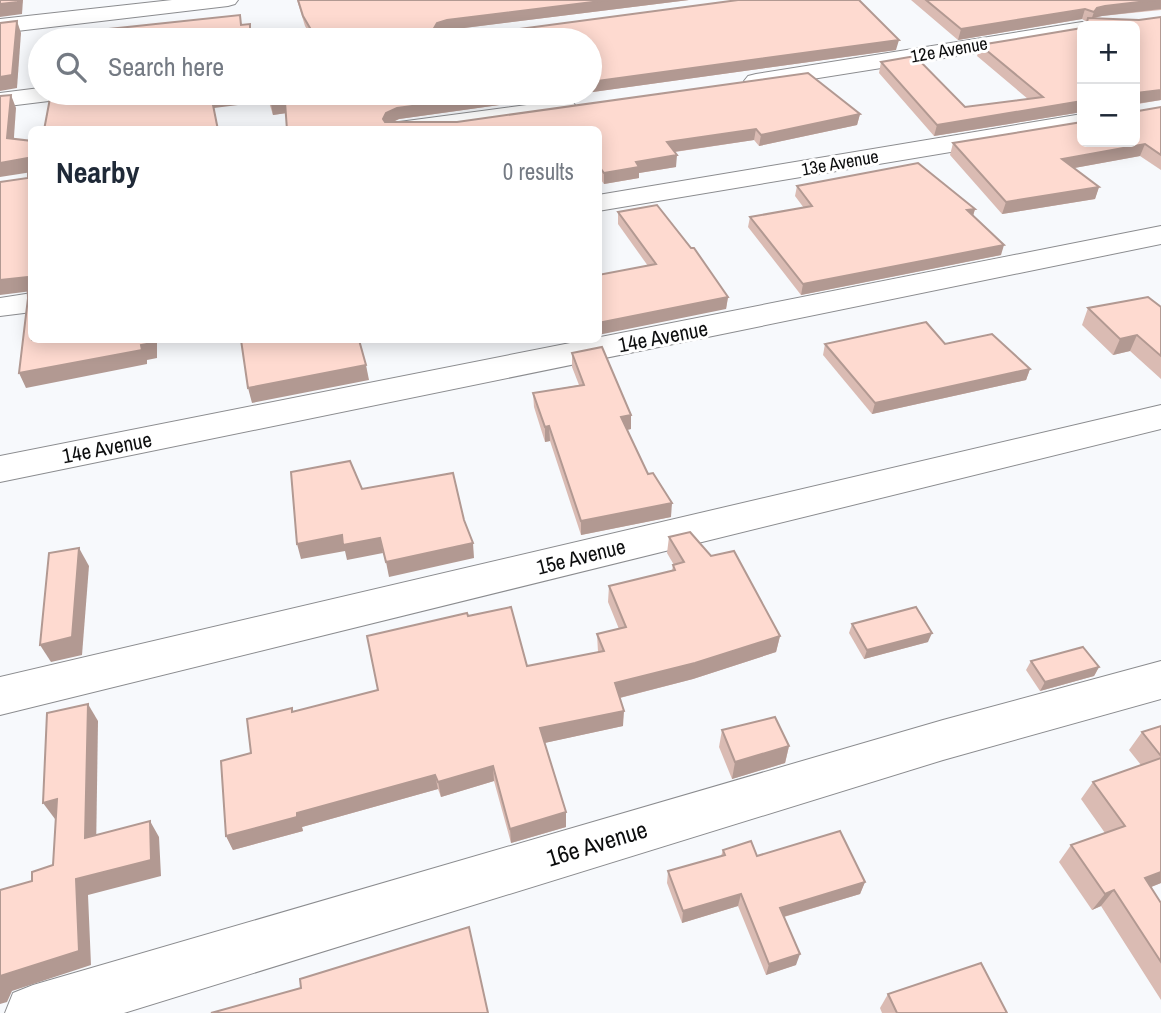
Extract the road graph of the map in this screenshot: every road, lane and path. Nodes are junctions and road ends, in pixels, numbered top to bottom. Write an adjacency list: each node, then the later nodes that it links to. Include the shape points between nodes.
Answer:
1 (228, 0): 2 (street)
2 (0, 26)
3 (1077, 30): 4 (street, 12e Avenue)
4 (734, 83)
5 (28, 97): 6 (street)
6 (0, 100)
7 (579, 105): 9 (street)
8 (1077, 123): 10 (street, 13e Avenue)
9 (428, 126)
10 (602, 202)
11 (1161, 235): 15 (street, 14e Avenue)
12 (28, 303): 13 (street)
13 (0, 307)
14 (1161, 417): 17 (street, 15e Avenue)
15 (0, 469)
16 (1161, 680): 18 (street, 16e Avenue, via 943,740)
17 (0, 696)
18 (33, 1013)

